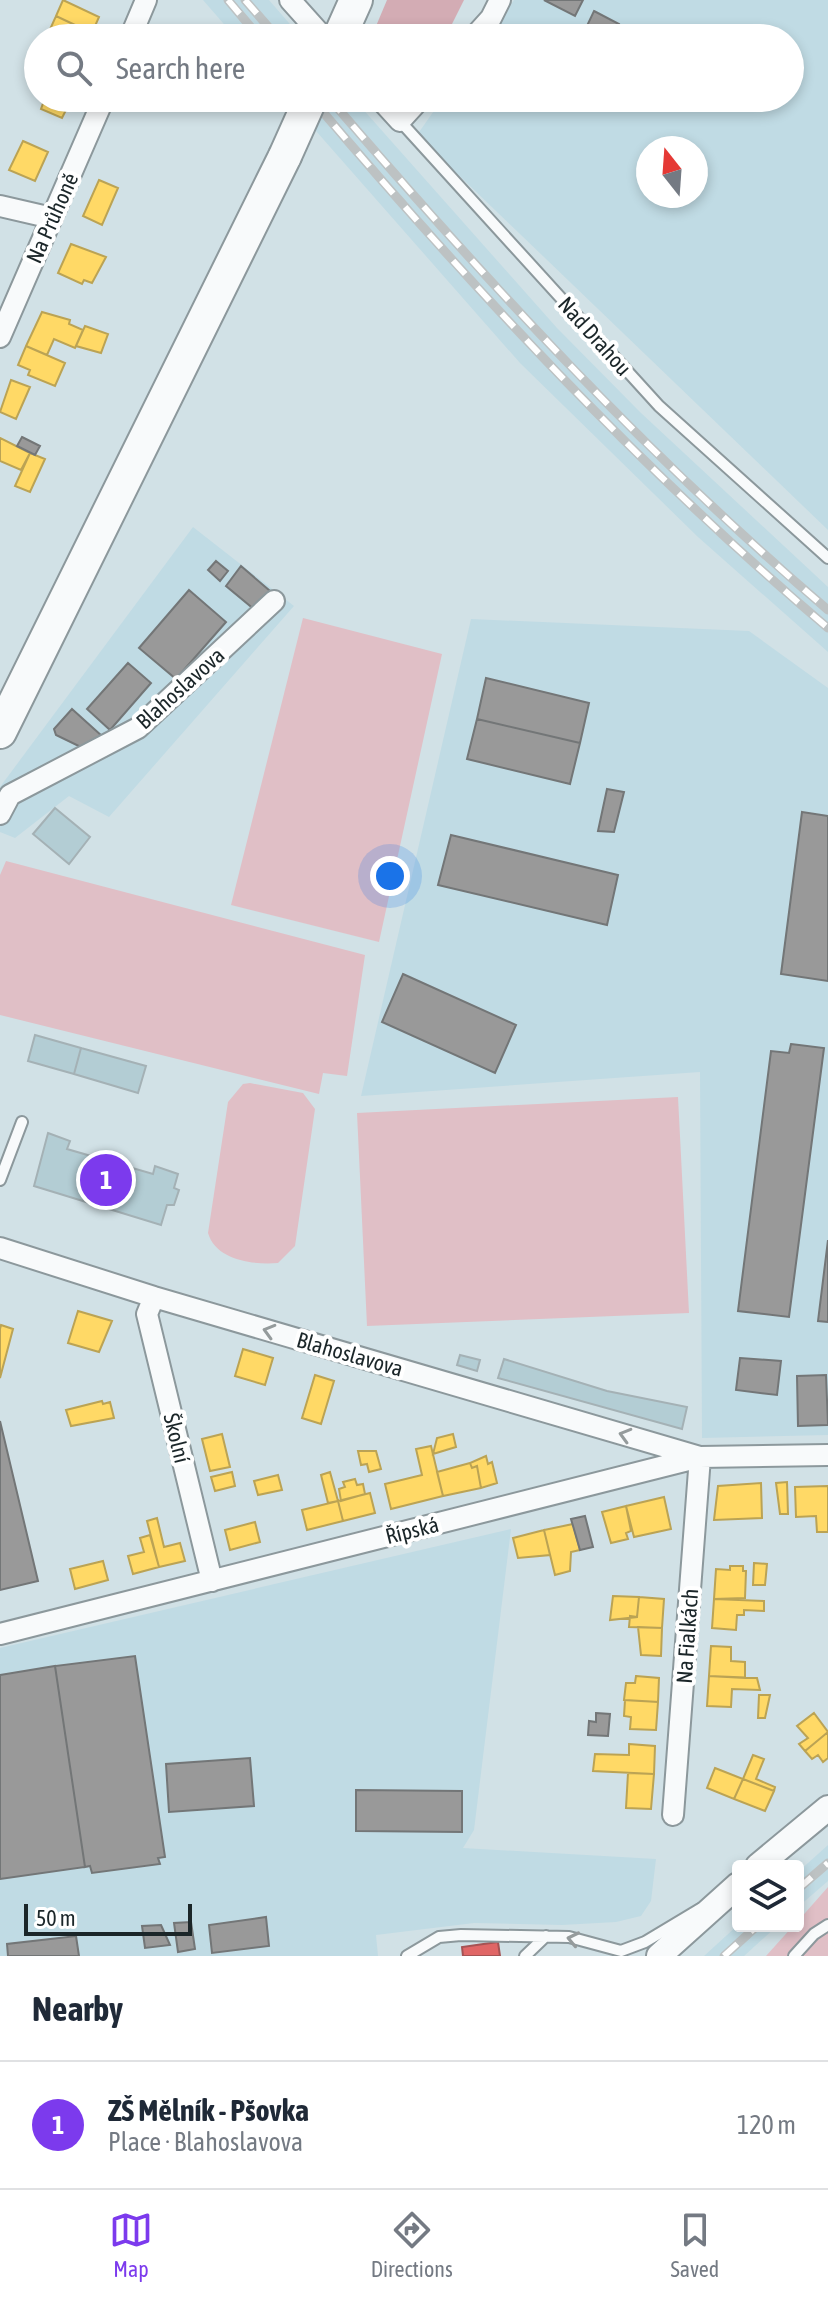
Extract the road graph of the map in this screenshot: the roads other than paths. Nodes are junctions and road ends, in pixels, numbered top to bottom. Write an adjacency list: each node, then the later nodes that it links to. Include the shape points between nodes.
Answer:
1 (146, 0): 5 (street)
2 (290, 0): 6 (street)
3 (356, 0): 7 (main road)
4 (500, 0): 8 (street)
5 (136, 24)
6 (311, 24)
7 (345, 24)
8 (486, 24)
9 (98, 112): 15 (street, Na Průhoně)
10 (305, 112): 19 (main road, bridge)
11 (392, 112): 13 (street, Nad Drahou)
12 (408, 112): 13 (street)
13 (400, 121): 17 (lane, Nad Drahou, via 659,406)
14 (0, 206): 15 (street)
15 (52, 218): 16 (street, Na Průhoně)
16 (0, 337)
17 (828, 558)
18 (274, 601): 20 (street, Blahoslavova, via 138,728 10,795)
19 (0, 732)
20 (0, 814)
21 (22, 1122): 22 (lane)
22 (0, 1180)
23 (0, 1248): 24 (street, Blahoslavova)
24 (154, 1297): 26 (street, Blahoslavova, one-way to 24); 27 (street, Školní, via 147,1314)
25 (828, 1455): 26 (street, Řípská)
26 (700, 1457): 27 (street, Řípská); 30 (street, Na Fialkách)
27 (212, 1581): 28 (street, Řípská)
28 (0, 1634)
29 (828, 1808): 31 (street)
30 (673, 1815)
31 (765, 1860)
32 (729, 1894): 34 (lane, one-way to 34, via 621,1951); 37 (street)
33 (828, 1925): 38 (lane)
34 (546, 1936): 35 (lane, via 439,1937); 36 (lane)
35 (407, 1956)
36 (525, 1956)
37 (659, 1956)
38 (794, 1956)

